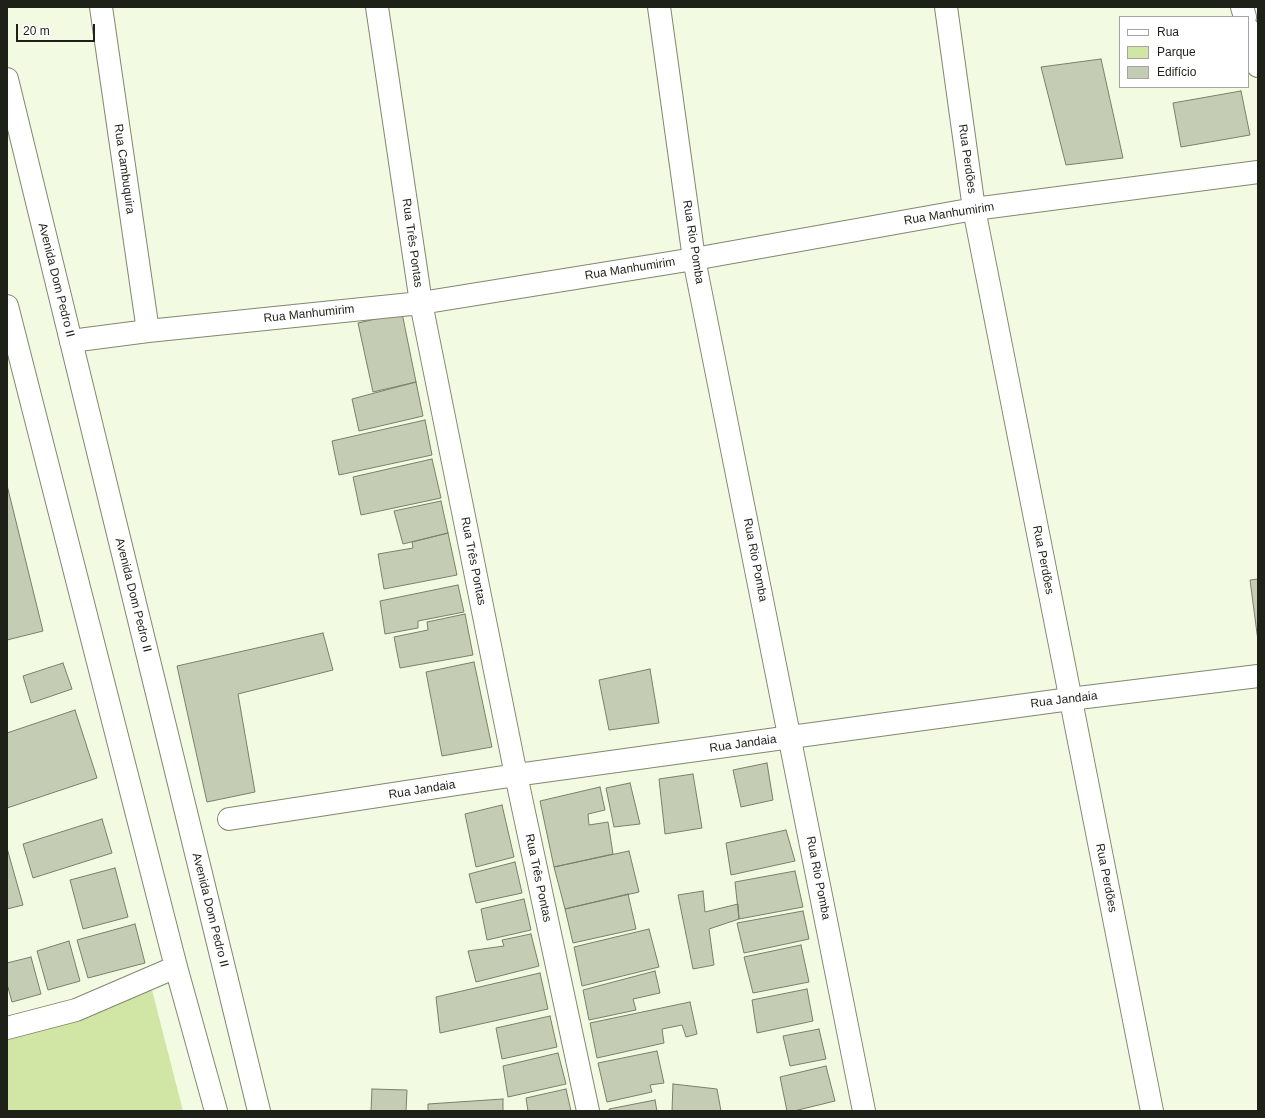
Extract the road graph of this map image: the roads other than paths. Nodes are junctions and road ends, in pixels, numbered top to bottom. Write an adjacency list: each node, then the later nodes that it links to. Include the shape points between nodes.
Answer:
1 (101, 7): 13 (street, Rua Cambuquira)
2 (377, 7): 11 (street, Rua Três Pontas)
3 (659, 7): 10 (street, Rua Rio Pomba)
4 (946, 7): 9 (street, Rua Perdões)
5 (1249, 33): 6 (street)
6 (1258, 66)
7 (7, 79): 15 (street, Avenida Dom Pedro II)
8 (1258, 172): 9 (street, Rua Manhumirim)
9 (974, 209): 10 (street, Rua Manhumirim); 17 (street, Rua Perdões)
10 (694, 259): 11 (street, Rua Manhumirim); 18 (street, Rua Rio Pomba)
11 (420, 303): 13 (street, Rua Manhumirim); 19 (street, Rua Três Pontas)
12 (7, 306): 14 (street)
13 (148, 331): 15 (street, Rua Manhumirim)
14 (11, 338): 21 (street)
15 (71, 341): 24 (street, Avenida Dom Pedro II)
16 (1258, 676): 17 (street, Rua Jandaia)
17 (1070, 699): 18 (street, Rua Jandaia); 27 (street, Rua Perdões)
18 (791, 737): 19 (street, Rua Jandaia); 26 (street, Rua Rio Pomba)
19 (516, 776): 20 (street, Rua Jandaia); 25 (street, Rua Três Pontas)
20 (229, 819)
21 (176, 967): 22 (street, via 76,1010); 23 (street)
22 (7, 1028)
23 (216, 1111)
24 (259, 1111)
25 (588, 1111)
26 (864, 1111)
27 (1152, 1111)

